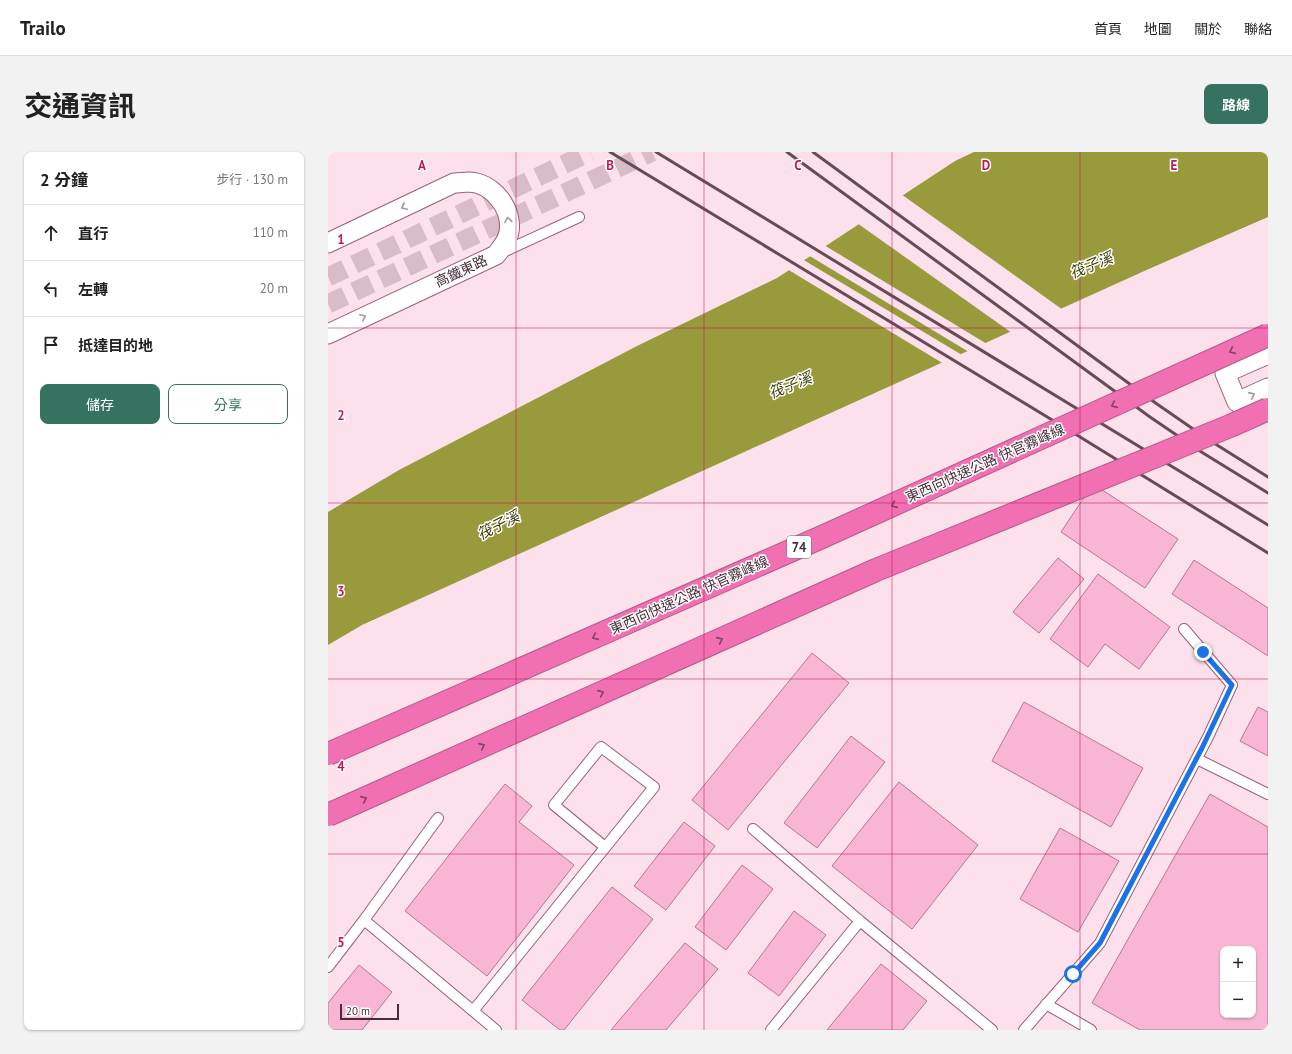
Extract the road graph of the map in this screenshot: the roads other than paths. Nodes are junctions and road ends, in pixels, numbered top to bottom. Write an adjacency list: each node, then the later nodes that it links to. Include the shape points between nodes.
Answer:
1 (580, 217): 3 (lane)
2 (328, 243): 3 (street, 高鐵東路, one-way to 2, via 510,232 505,206 486,186 470,182 454,183)
3 (496, 255): 4 (street, 高鐵東路, one-way to 3)
4 (328, 334)
5 (1268, 335): 10 (highway, 東西向快速公路 快官霧峰線 / 74, one-way to 10, bridge, via 829,534)
6 (1268, 354): 7 (street, one-way to 7, via 1225,373 1237,402)
7 (1268, 388)
8 (1268, 409): 13 (highway, one-way to 8, bridge, via 876,570)
9 (1184, 629): 11 (lane, via 1232,685)
10 (328, 754)
11 (1197, 759): 12 (lane); 20 (lane, via 1100,943)
12 (1268, 794)
13 (328, 815)
14 (438, 818): 17 (lane)
15 (753, 829): 18 (lane)
16 (606, 847): 16 (lane, via 654,788 602,747 554,805); 21 (lane)
17 (364, 920): 19 (lane); 21 (lane)
18 (860, 921): 23 (lane); 24 (lane)
19 (328, 967)
20 (1046, 1004): 25 (lane); 26 (lane)
21 (473, 1011): 22 (lane)
22 (496, 1030)
23 (771, 1030)
24 (992, 1030)
25 (1024, 1030)
26 (1091, 1030)

